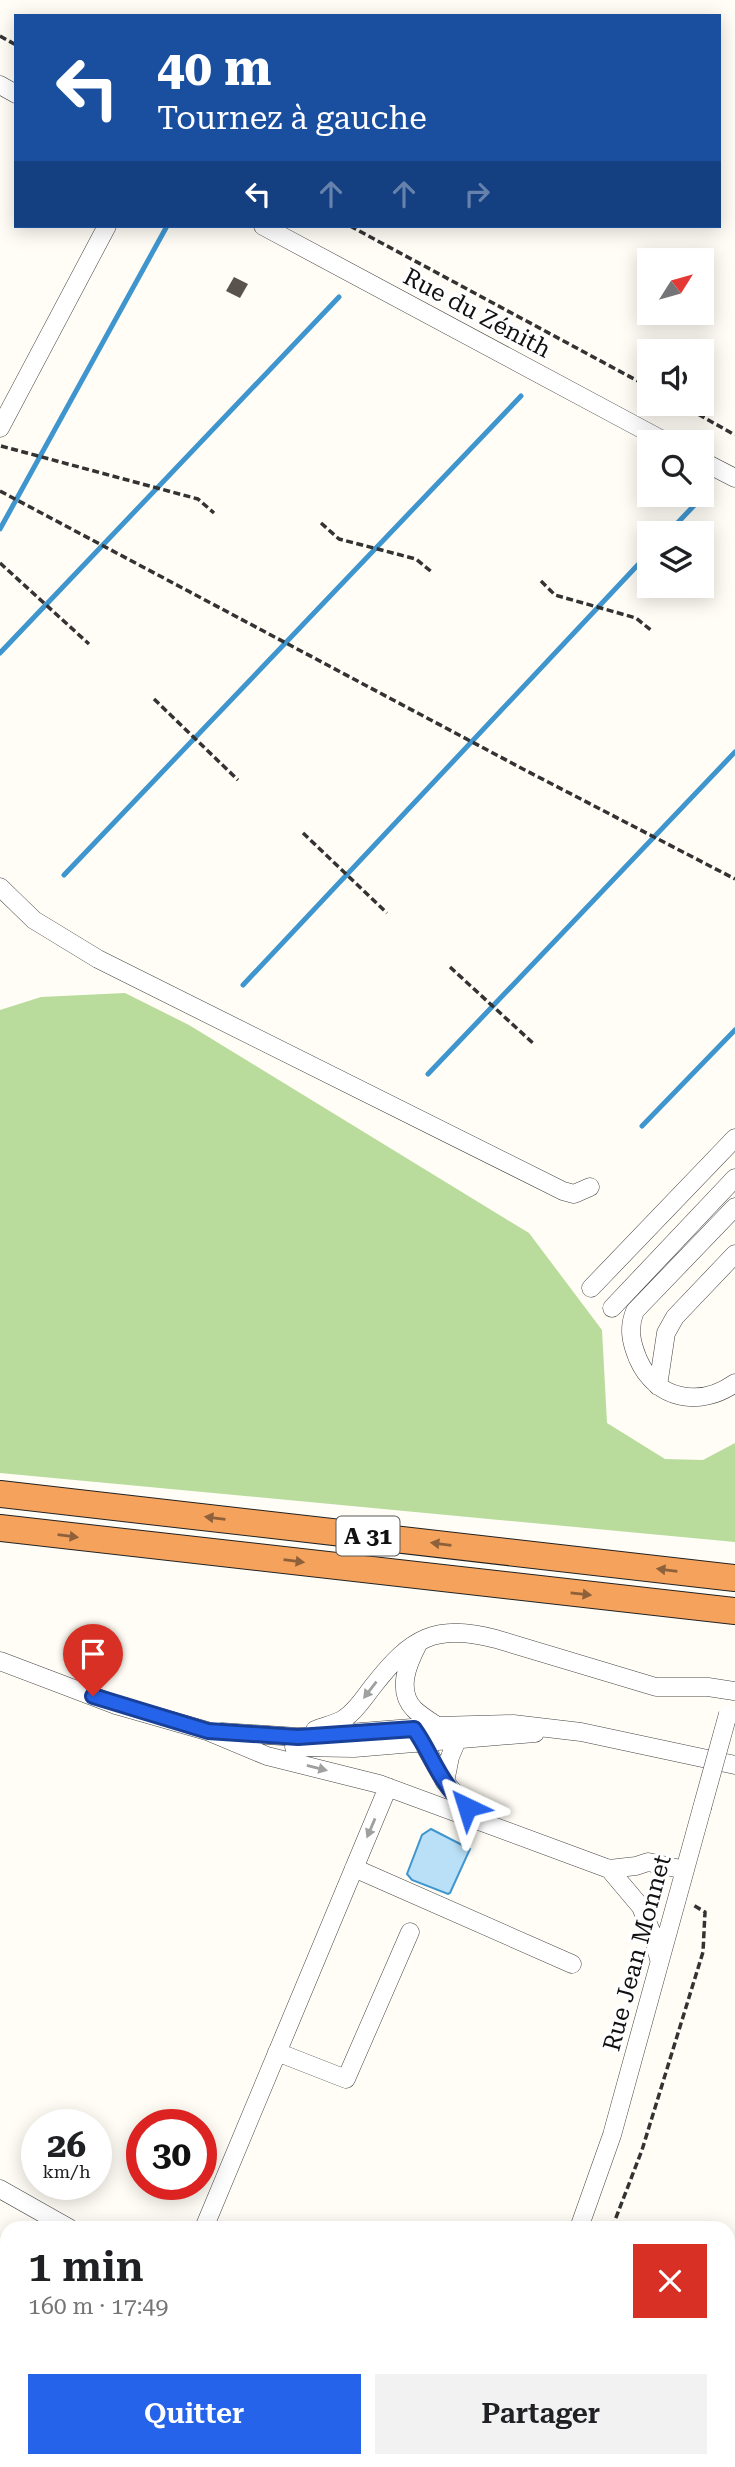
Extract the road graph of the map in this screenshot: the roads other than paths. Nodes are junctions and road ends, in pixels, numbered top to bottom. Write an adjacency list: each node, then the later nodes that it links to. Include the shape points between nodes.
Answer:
1 (106, 228): 3 (street)
2 (267, 228): 4 (street, Rue du Zénith)
3 (0, 428)
4 (644, 430)
5 (714, 467): 6 (street)
6 (735, 478)
7 (0, 887): 10 (street, via 34,920 98,959 563,1191 574,1194)
8 (735, 1138): 13 (street)
9 (735, 1178): 14 (street)
10 (590, 1187)
11 (735, 1206): 16 (street, via 635,1311 630,1333 635,1353)
12 (735, 1254): 16 (street, via 675,1317 666,1333)
13 (591, 1288)
14 (612, 1308)
15 (735, 1383): 16 (street, via 713,1396 697,1398 681,1398)
16 (658, 1386)
17 (0, 1494): 19 (highway, A 31, one-way to 17)
18 (0, 1528): 20 (highway, A 31, one-way to 20)
19 (735, 1578)
20 (735, 1611)
21 (418, 1643): 23 (street, via 440,1633 476,1634 656,1687); 24 (street, via 409,1661 405,1693 413,1708); 28 (street, one-way to 28, via 395,1658 345,1718)
22 (0, 1661): 26 (street, via 116,1705)
23 (735, 1691): 37 (street, Rue Jean Monnet, bridge)
24 (437, 1726): 25 (street, via 513,1724); 27 (street)
25 (562, 1730): 29 (street); 31 (street)
26 (208, 1731): 28 (street); 30 (street)
27 (419, 1736): 28 (street); 29 (street); 30 (street, via 354,1748); 32 (street)
28 (298, 1737)
29 (457, 1740): 32 (street)
30 (228, 1741): 33 (street, one-way to 33, via 267,1756)
31 (735, 1765)
32 (445, 1782): 34 (street, via 467,1807)
33 (388, 1787): 34 (street); 35 (street, one-way to 35)
34 (495, 1828): 36 (street)
35 (354, 1868): 40 (street); 41 (street)
36 (609, 1869): 37 (street, via 648,1862); 39 (street, via 642,1907)
37 (685, 1870): 39 (street, Rue Jean Monnet)
38 (410, 1933): 41 (street, via 346,2079)
39 (660, 1961): 45 (street, Rue Jean Monnet, via 612,2135)
40 (572, 1964)
41 (277, 2052): 44 (street)
42 (0, 2189): 43 (street)
43 (57, 2221)
44 (207, 2221)
45 (581, 2221)

